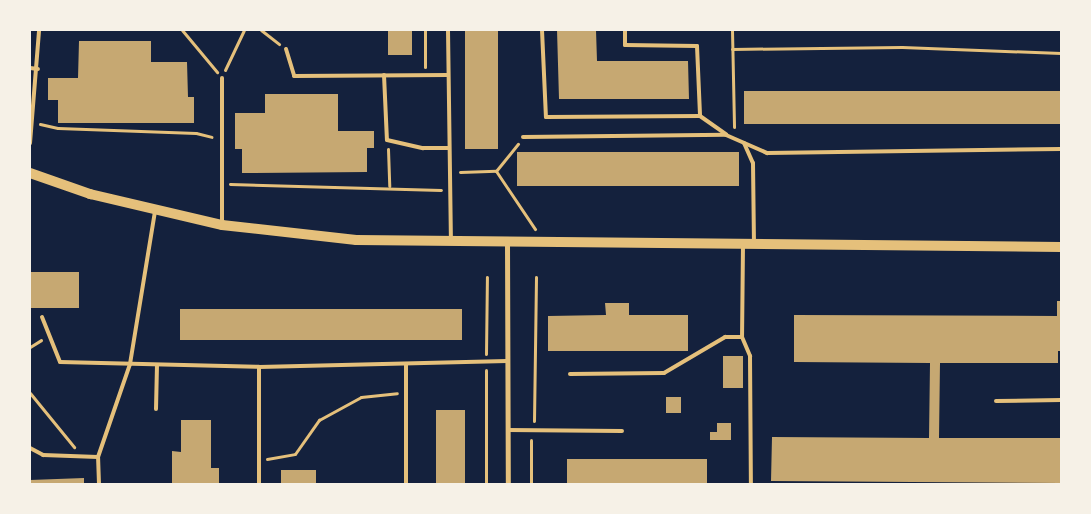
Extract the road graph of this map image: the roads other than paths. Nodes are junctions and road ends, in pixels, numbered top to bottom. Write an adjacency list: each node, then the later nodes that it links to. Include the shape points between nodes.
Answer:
1 (39, 30): 7 (lane)
2 (448, 30): 9 (lane)
3 (542, 30): 11 (lane, via 546,117)
4 (625, 30): 11 (lane, via 625,45 697,46)
5 (286, 49): 8 (lane, via 294,76)
6 (30, 68): 7 (lane)
7 (38, 69): 14 (lane)
8 (384, 75): 9 (lane); 16 (lane, via 387,140 423,148)
9 (448, 75): 16 (lane)
10 (222, 78): 20 (lane)
11 (700, 116): 12 (lane)
12 (726, 134): 13 (lane); 15 (lane)
13 (523, 138)
14 (30, 143)
15 (744, 143): 17 (lane, via 767,153); 24 (lane, via 753,163)
16 (449, 148): 21 (lane)
17 (1061, 149)
18 (30, 173): 19 (main road)
19 (155, 211): 20 (main road); 29 (lane)
20 (222, 225): 21 (main road, via 356,240)
21 (451, 242): 22 (main road)
22 (507, 243): 23 (main road); 28 (street)
23 (743, 244): 24 (main road); 27 (lane)
24 (754, 244): 25 (main road)
25 (1061, 247)
26 (42, 317): 29 (lane, via 60,362)
27 (742, 337): 33 (lane, via 725,337 664,373); 45 (lane, via 750,356)
28 (507, 361): 30 (lane); 37 (street)
29 (130, 364): 31 (lane); 40 (lane)
30 (406, 364): 32 (lane); 43 (lane)
31 (157, 365): 32 (lane); 36 (lane)
32 (259, 367): 42 (lane)
33 (570, 374)
34 (1061, 400): 35 (lane)
35 (996, 401)
36 (156, 409)
37 (508, 430): 38 (lane); 44 (street)
38 (622, 431)
39 (30, 448): 40 (lane, via 43,455)
40 (98, 457): 41 (lane)
41 (99, 484)
42 (260, 484)
43 (406, 484)
44 (508, 484)
45 (751, 484)

